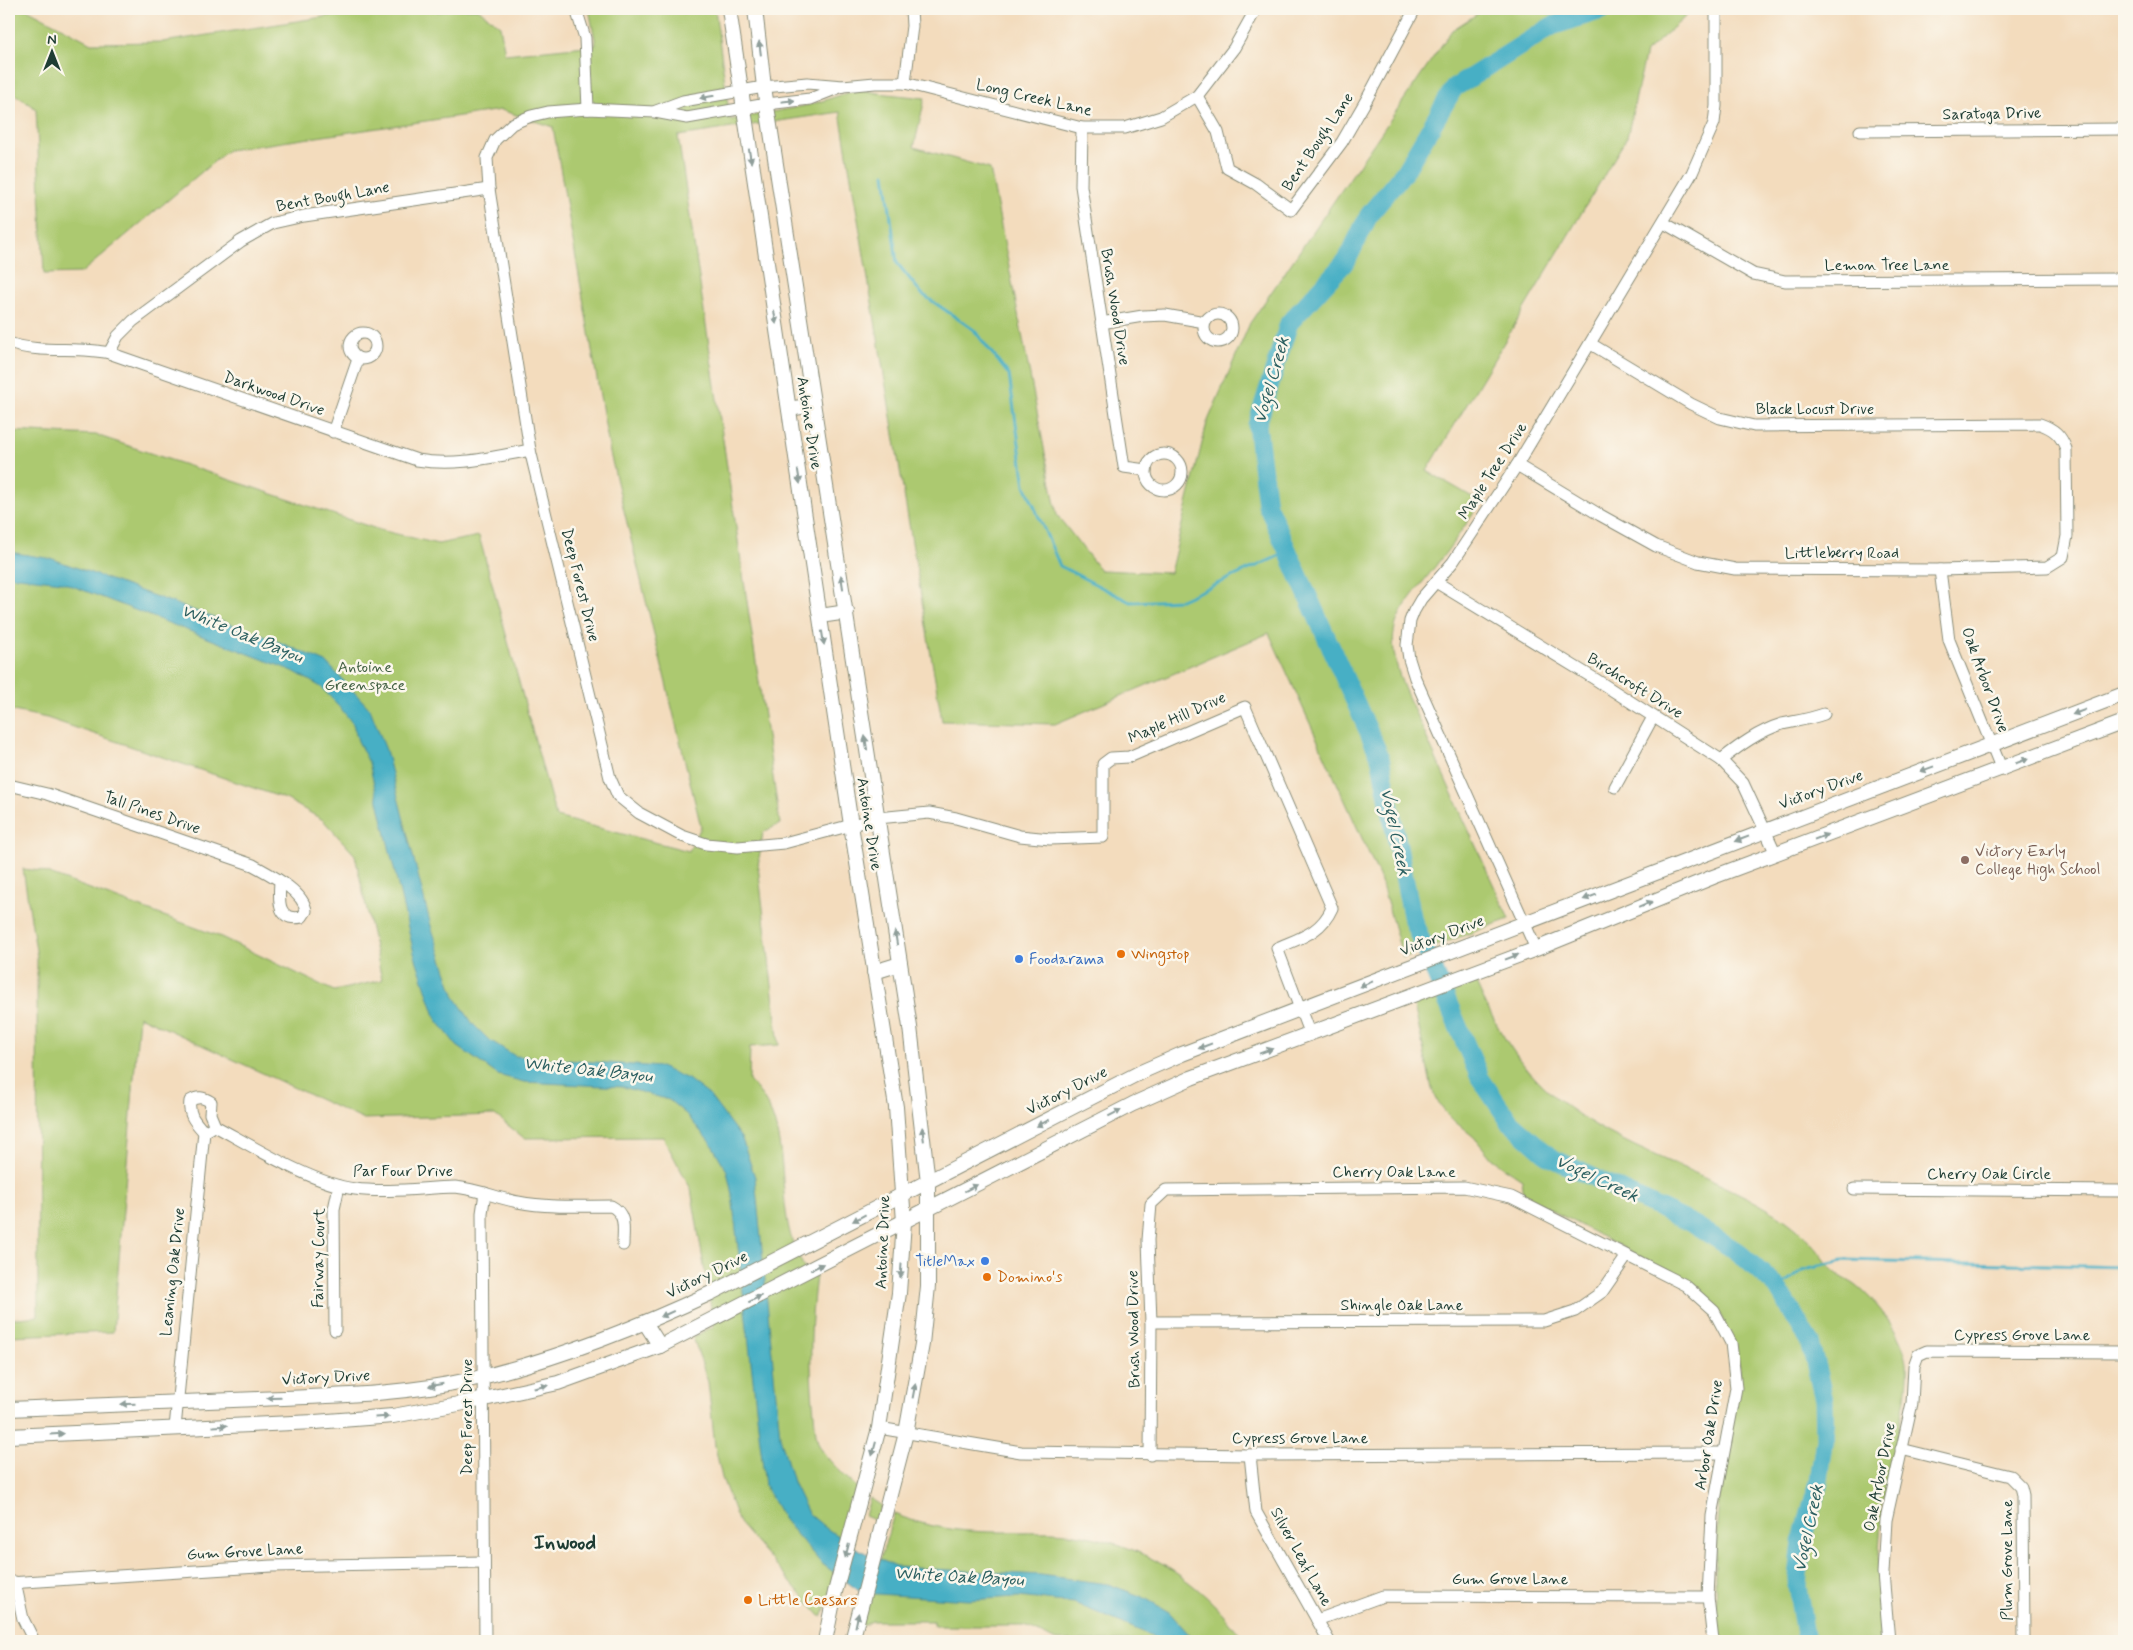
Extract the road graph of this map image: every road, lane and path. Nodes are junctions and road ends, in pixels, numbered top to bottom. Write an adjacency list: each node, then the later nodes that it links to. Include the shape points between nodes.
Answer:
1 (576, 9): 15 (street, via 585,38)
2 (728, 9): 11 (main road, Antoine Drive)
3 (755, 9): 10 (main road, Antoine Drive, one-way to 3)
4 (912, 9): 8 (street)
5 (1256, 9): 12 (street, Long Creek Lane, via 1234,48)
6 (1414, 9): 12 (street, Bent Bough Lane, via 1342,142 1291,210 1256,184 1227,168 1218,132)
7 (1716, 9): 22 (street, Maple Tree Drive, via 1714,123 1692,173)
8 (905, 83): 9 (street, Long Creek Lane); 18 (street, Long Creek Lane)
9 (843, 86): 10 (street, Long Creek Lane, via 807,83); 13 (street, Long Creek Lane, one-way to 9, via 810,99)
10 (764, 87): 11 (street, Long Creek Lane); 13 (main road, Antoine Drive)
11 (740, 91): 14 (main road, Antoine Drive); 16 (street, Long Creek Lane, one-way to 16, via 683,102)
12 (1197, 96): 18 (street, Long Creek Lane, via 1161,116 1125,128)
13 (767, 104): 14 (street, Long Creek Lane); 23 (main road, Antoine Drive)
14 (743, 108): 16 (street, Long Creek Lane, via 686,118); 24 (main road, Antoine Drive, one-way to 24)
15 (588, 109): 16 (street, Long Creek Lane); 17 (street, Long Creek Lane, via 548,112)
16 (656, 112)
17 (520, 120): 21 (street, Deep Forest Drive, via 501,132 490,150 487,169)
18 (1082, 128): 27 (street, Brush Wood Drive, via 1081,186)
19 (2124, 129): 20 (street, Saratoga Drive)
20 (1860, 131)
21 (489, 189): 30 (street, Bent Bough Lane, via 273,223 241,241 124,328); 36 (street, Deep Forest Drive)
22 (1664, 223): 25 (street, Lemon Tree Lane, via 1753,274 1785,282); 29 (street, Maple Tree Drive)
23 (789, 251): 24 (main road); 32 (main road, Antoine Drive)
24 (765, 255): 33 (main road, Antoine Drive, one-way to 33)
25 (2124, 279)
26 (1205, 322): 27 (street, via 1165,315)
27 (1101, 323): 38 (street, Brush Wood Drive, via 1124,467)
28 (9, 343): 30 (street, Darkwood Drive, via 20,347)
29 (1591, 344): 35 (street, Black Locust Drive, via 1691,404 1720,418 1754,426 2040,424); 37 (street, Maple Tree Drive)
30 (109, 353): 34 (street, Darkwood Drive)
31 (358, 359): 34 (street)
32 (813, 405): 33 (main road); 41 (main road, Antoine Drive, one-way to 32)
33 (789, 409): 42 (main road, Antoine Drive, one-way to 42)
34 (334, 432): 36 (street, Darkwood Drive, via 403,456 432,462 465,462)
35 (2057, 433): 39 (street, Littleberry Road, via 2066,449 2067,536 2063,556 2047,568)
36 (530, 450): 53 (street, Deep Forest Drive, via 610,778 618,796 639,813 682,836 706,844 738,847 784,843)
37 (1517, 465): 39 (street, Littleberry Road, via 1656,546 1698,562 1735,569); 40 (street, Maple Tree Drive, via 1453,562)
38 (1146, 470)
39 (1940, 570): 47 (street, Oak Arbor Drive, via 1949,640)
40 (1436, 582): 45 (street, Birchcroft Drive); 57 (street, Maple Tree Drive, via 1421,599 1410,621 1409,659 1414,678)
41 (847, 612): 42 (main road); 52 (main road, Antoine Drive, one-way to 41)
42 (820, 616): 53 (main road, Antoine Drive, one-way to 53)
43 (2124, 694): 47 (main road, Victory Drive, one-way to 47)
44 (1824, 714): 48 (street, via 1760,733)
45 (1653, 717): 48 (street, Birchcroft Drive); 51 (street)
46 (2124, 722): 49 (main road, one-way to 46)
47 (1992, 745): 49 (street, Oak Arbor Drive); 54 (main road, Victory Drive, one-way to 54)
48 (1721, 760): 54 (street, Birchcroft Drive, via 1743,782)
49 (2002, 770): 55 (main road, one-way to 49)
50 (9, 785): 56 (street, Tall Pines Drive, via 47,794 227,855)
51 (1615, 787)
52 (878, 818): 53 (street, Deep Forest Drive); 59 (main road, Antoine Drive, one-way to 52); 61 (street, Maple Hill Drive, via 929,813 1020,836 1050,839 1104,837 1103,764 1111,758 1129,758 1245,707 1332,908 1326,921 1312,933 1277,948)
53 (851, 825): 60 (main road, Antoine Drive)
54 (1764, 830): 55 (street, Birchcroft Drive); 57 (main road, Victory Drive, one-way to 57)
55 (1776, 854): 58 (main road, one-way to 55)
56 (280, 881)
57 (1525, 922): 58 (street, Maple Tree Drive); 61 (main road, Victory Drive, one-way to 61)
58 (1536, 948): 62 (main road, one-way to 58)
59 (900, 964): 60 (main road); 66 (main road, Antoine Drive, one-way to 59)
60 (874, 972): 71 (main road, Antoine Drive, via 896,1107)
61 (1300, 1010): 62 (street, Maple Hill Drive); 63 (main road, Victory Drive, one-way to 63, via 1176,1057)
62 (1310, 1035): 65 (main road, one-way to 62, via 1192,1078)
63 (1066, 1112): 65 (main road); 66 (main road, Victory Drive, one-way to 66)
64 (209, 1129): 67 (street, Par Four Drive); 85 (street, Leaning Oak Drive)
65 (1080, 1132): 73 (main road, one-way to 65)
66 (928, 1182): 71 (main road, Victory Drive); 73 (main road, Antoine Drive)
67 (339, 1186): 70 (street, Par Four Drive, via 368,1190 455,1187); 79 (street, Fairway Court, via 334,1209)
68 (1854, 1189): 69 (street, Cherry Oak Circle)
69 (2124, 1191)
70 (485, 1193): 75 (street, Par Four Drive, via 542,1205 611,1206 623,1217); 83 (street, Deep Forest Drive, via 482,1213)
71 (902, 1195): 74 (main road, Antoine Drive); 78 (main road, Victory Drive, one-way to 78, via 791,1254)
72 (1151, 1204): 76 (street, Cherry Oak Lane, via 1166,1190 1464,1188 1511,1197); 77 (street, Brush Wood Drive, via 1148,1240)
73 (928, 1210): 74 (main road); 89 (main road, Antoine Drive, one-way to 73, via 922,1344 928,1286)
74 (904, 1222): 80 (main road, one-way to 74); 88 (main road, Antoine Drive, one-way to 88, via 900,1293)
75 (623, 1245)
76 (1628, 1256): 77 (street, Shingle Oak Lane, via 1602,1292 1575,1311 1544,1321); 92 (street, Arbor Oak Drive, via 1685,1285 1714,1311 1730,1343 1736,1388)
77 (1151, 1322): 93 (street, Brush Wood Drive)
78 (646, 1324): 80 (main road); 83 (main road, Victory Drive, via 554,1357)
79 (335, 1330)
80 (660, 1346): 84 (main road, one-way to 80, via 558,1383)
81 (1921, 1352): 82 (street, Cypress Grove Lane); 91 (street, Oak Arbor Drive, via 1915,1359 1912,1403)
82 (2124, 1352)
83 (484, 1375): 84 (street, Deep Forest Drive); 85 (main road, Victory Drive, one-way to 85, via 412,1390)
84 (483, 1398): 87 (main road, one-way to 84, via 393,1416); 95 (street, Deep Forest Drive)
85 (176, 1402): 86 (main road, Victory Drive, one-way to 86); 87 (street, Leaning Oak Drive)
86 (9, 1409)
87 (175, 1428): 90 (main road, one-way to 87)
88 (879, 1428): 89 (street, Cypress Grove Lane); 101 (main road, Antoine Drive, one-way to 101)
89 (906, 1433): 93 (street, Cypress Grove Lane, via 1021,1452); 102 (main road, Antoine Drive, one-way to 89)
90 (9, 1436)
91 (1901, 1449): 105 (street, Oak Arbor Drive, via 1886,1520 1883,1572); 106 (street, Plum Grove Lane, via 2010,1476 2021,1488)
92 (1723, 1452): 94 (street, Cypress Grove Lane); 97 (street, Arbor Oak Drive, via 1712,1516)
93 (1150, 1455): 94 (street, Cypress Grove Lane)
94 (1250, 1455): 98 (street, Silver Leaf Lane, via 1256,1512)
95 (484, 1562): 96 (street, Gum Grove Lane, via 272,1566); 100 (street, Deep Forest Drive)
96 (12, 1582): 99 (street, via 23,1619)
97 (1708, 1597): 98 (street, Gum Grove Lane, via 1383,1596); 104 (street, Arbor Oak Drive)
98 (1317, 1620): 103 (street, Silver Leaf Lane)
99 (34, 1641)
100 (485, 1641)
101 (825, 1641)
102 (852, 1641)
103 (1329, 1641)
104 (1713, 1641)
105 (1889, 1641)
106 (2024, 1641)

